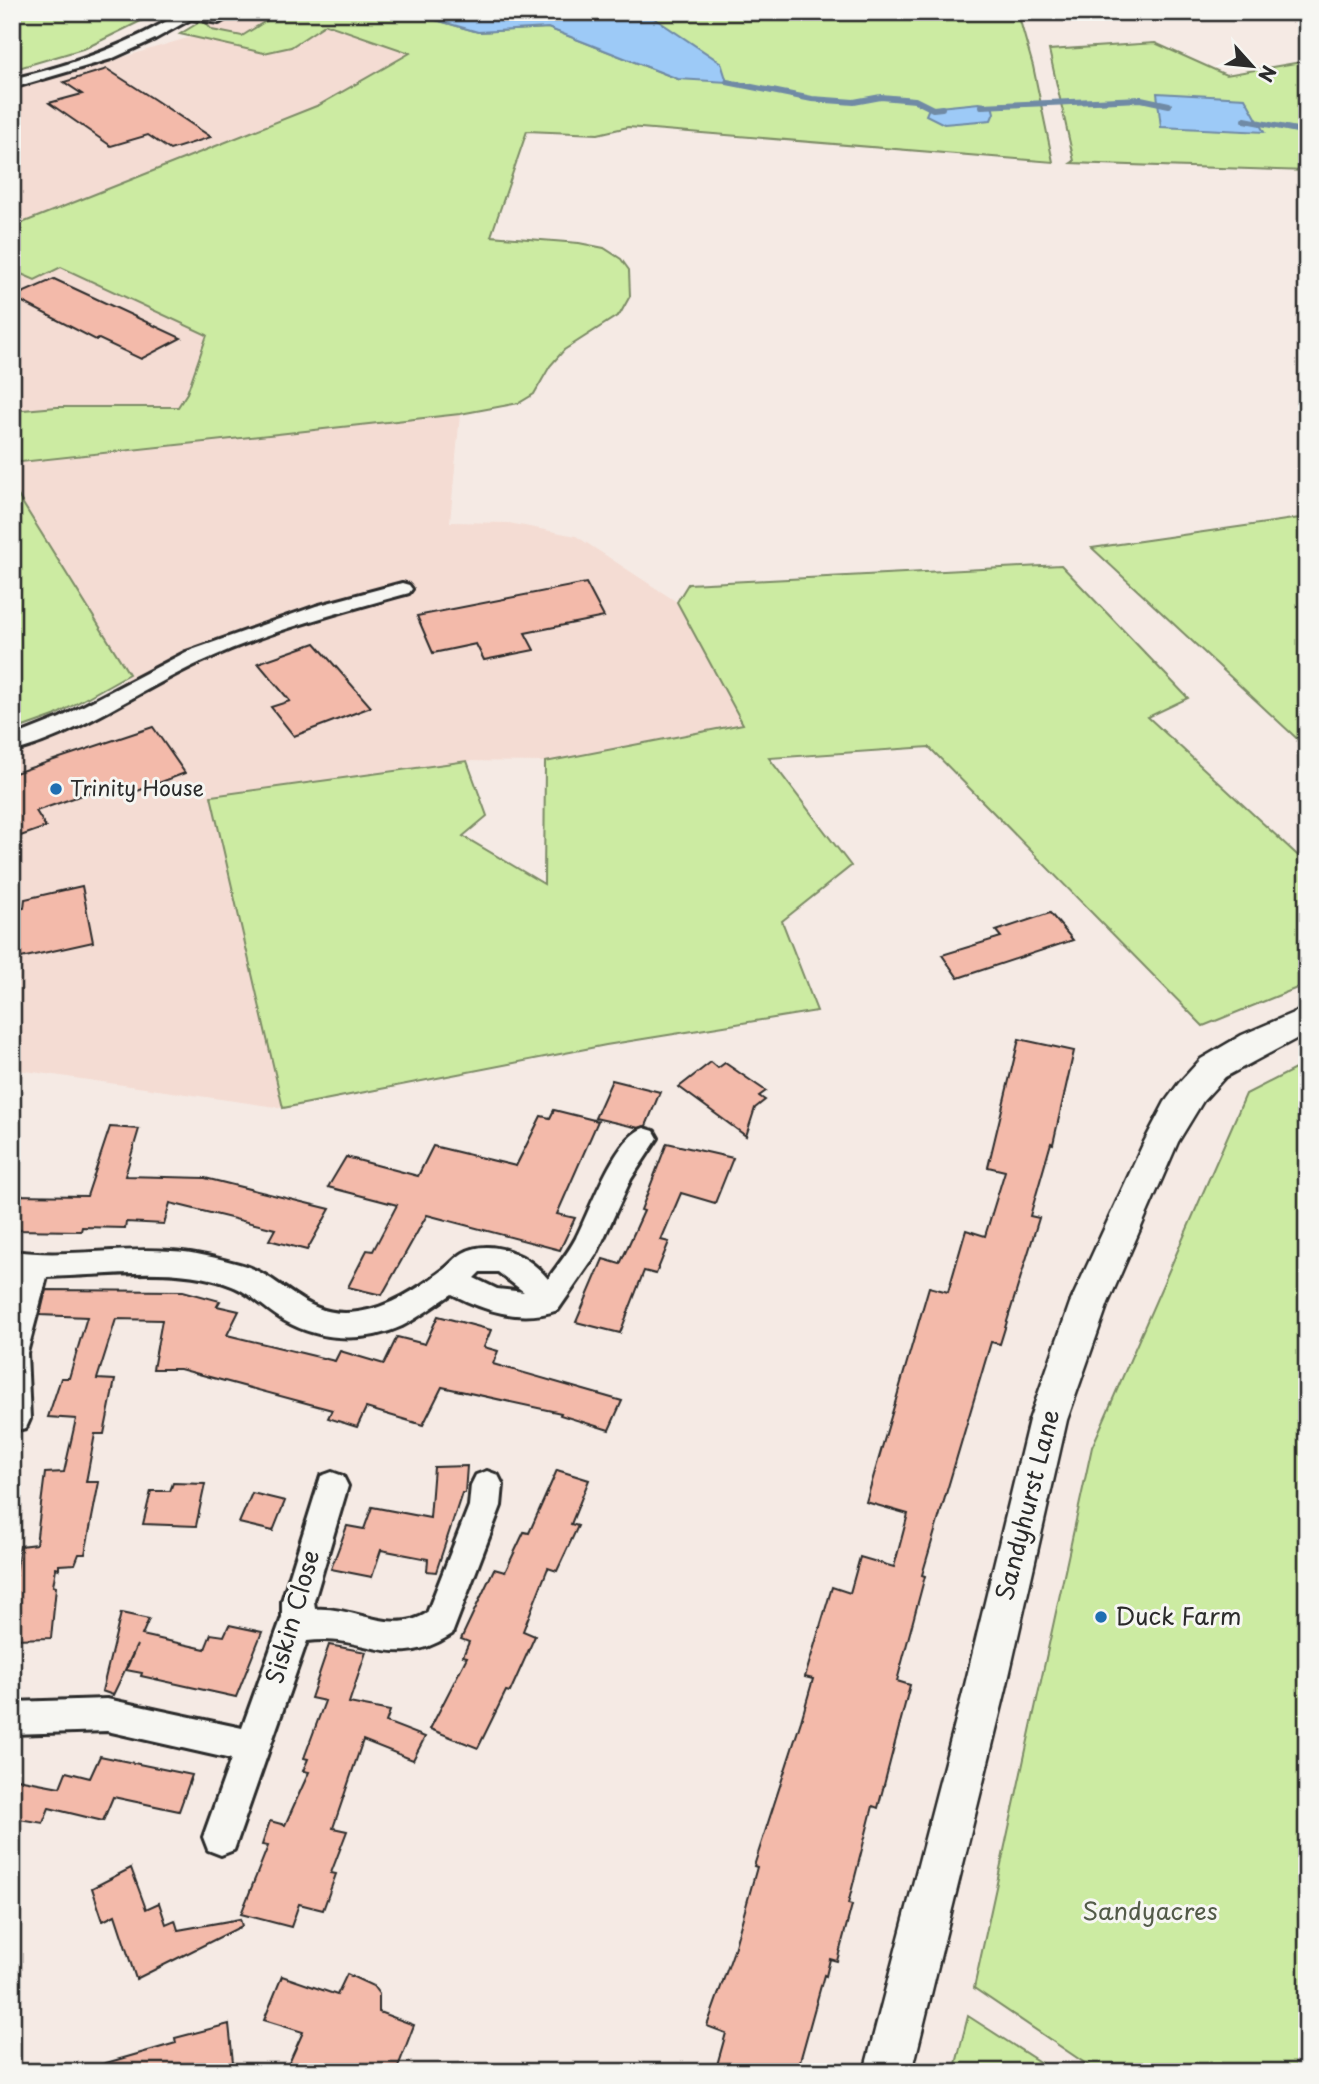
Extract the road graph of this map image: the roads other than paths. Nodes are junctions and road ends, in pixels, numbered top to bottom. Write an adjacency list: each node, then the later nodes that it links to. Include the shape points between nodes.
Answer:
1 (191, 13): 2 (street); 3 (street, via 115,52)
2 (219, 19)
3 (12, 84)
4 (401, 589): 5 (street, via 323,610 194,657 68,723)
5 (12, 745)
6 (1307, 1019): 18 (street, Sandyhurst Lane, via 1213,1068 1184,1101 1161,1142 1079,1328 1027,1498 985,1689)
7 (644, 1138): 10 (street, via 619,1174 586,1247)
8 (24, 1265): 9 (street, via 196,1265 241,1276 296,1313 323,1325 357,1325 392,1317); 11 (street, via 12,1353)
9 (451, 1280): 10 (street, via 485,1299 520,1306); 10 (street, via 474,1261 503,1260 529,1277)
10 (548, 1302)
11 (15, 1419)
12 (487, 1485): 14 (street, via 485,1506 440,1623 423,1644 326,1623)
13 (332, 1486): 14 (street, Siskin Close, via 298,1601)
14 (295, 1627): 16 (street, Siskin Close)
15 (12, 1718): 16 (street, via 107,1716)
16 (253, 1747): 17 (street, Siskin Close)
17 (221, 1837)
18 (888, 2072)

